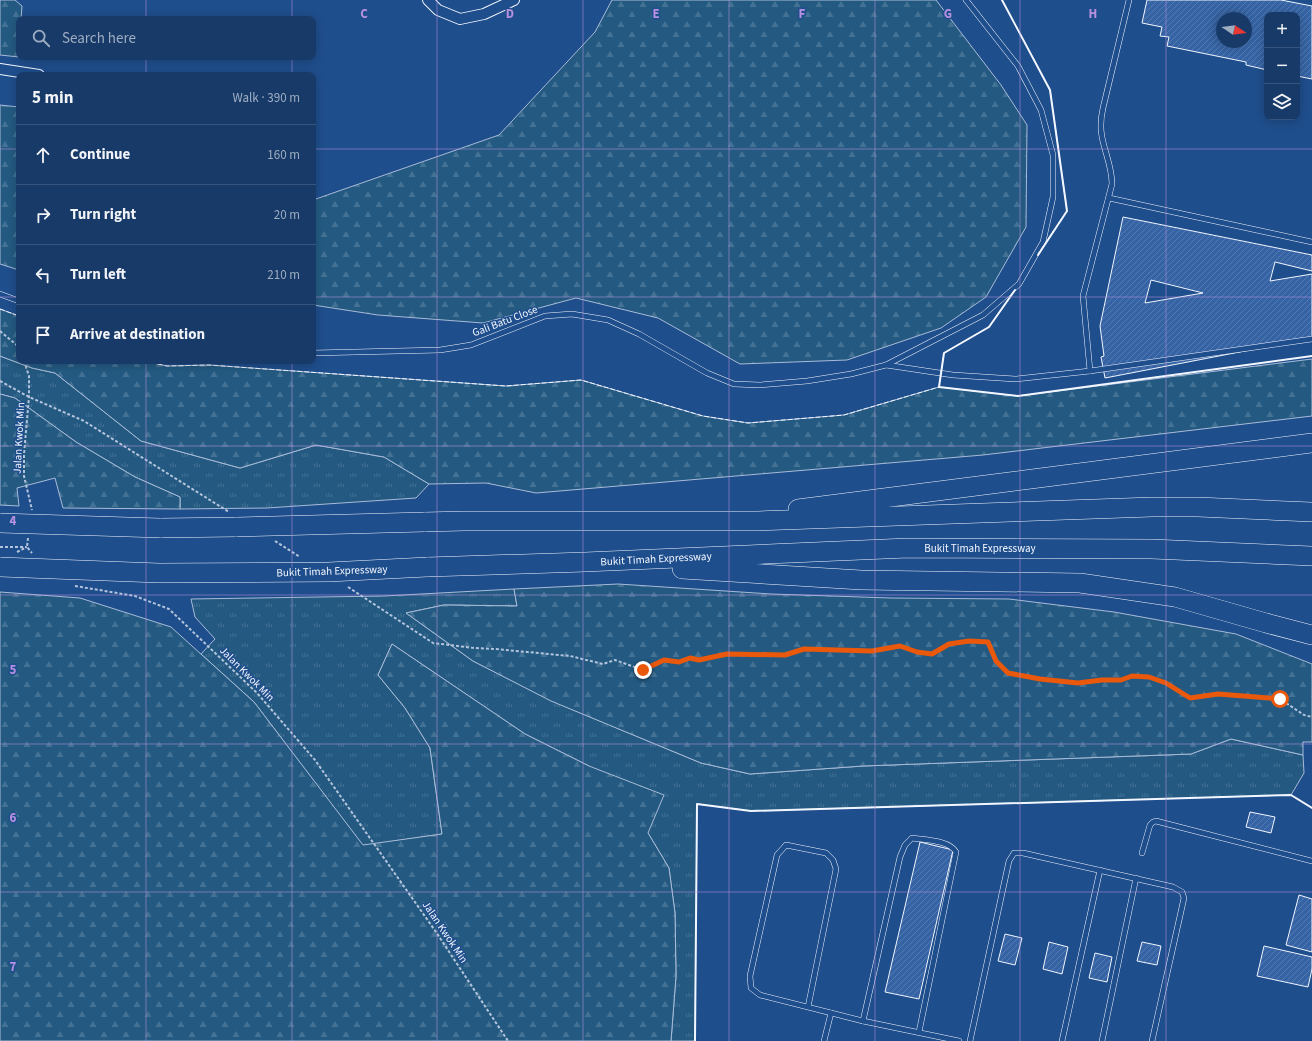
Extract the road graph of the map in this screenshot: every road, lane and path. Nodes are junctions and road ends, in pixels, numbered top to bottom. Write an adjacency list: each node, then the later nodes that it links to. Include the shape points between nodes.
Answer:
1 (428, 0): 2 (street, via 438,10 460,19 484,14)
2 (514, 0)
3 (966, 0): 16 (lane, via 1018,66 1042,110 1052,155 1053,197 1043,242 1019,284 983,315)
4 (1129, 0): 7 (lane, via 1102,108 1101,135 1112,175)
5 (0, 69): 6 (street)
6 (20, 72)
7 (1109, 198): 8 (lane); 17 (lane, via 1083,296)
8 (1312, 242)
9 (0, 294): 10 (lane)
10 (16, 300)
11 (0, 331): 13 (path)
12 (1312, 339): 17 (lane)
13 (16, 344)
14 (316, 353): 16 (lane, Gali Batu Close, via 440,350 471,345 545,316 572,314 608,320 639,334 707,373 734,384 760,385 807,381)
15 (25, 364): 19 (path, Jalan Kwok Min, via 29,376)
16 (886, 365): 17 (lane, via 982,378 1015,378)
17 (1090, 371)
18 (0, 381): 19 (path)
19 (29, 397): 21 (path, Jalan Kwok Min, via 24,476); 23 (path, via 84,421)
20 (1312, 443): 24 (highway, via 779,511 768,514)
21 (32, 511)
22 (1312, 512): 24 (highway, via 1152,507)
23 (233, 515)
24 (758, 521): 25 (highway, bridge, via 464,521 160,528)
25 (0, 523)
26 (29, 533): 29 (path)
27 (274, 540): 32 (path)
28 (0, 547): 29 (path)
29 (27, 548): 31 (path)
30 (1312, 556): 33 (highway, Bukit Timah Expressway, via 1152,549 908,548)
31 (37, 557)
32 (301, 557)
33 (585, 562): 34 (highway, Bukit Timah Expressway, bridge, via 329,572 159,573); 37 (highway, via 861,580 1080,583 1175,597)
34 (0, 567)
35 (70, 583): 49 (path, Jalan Kwok Min, via 78,587 135,596 169,609 257,693 315,760 436,932)
36 (348, 587): 40 (path, via 433,643 570,656 603,664 615,660 643,670 664,660 679,662 690,658 699,660 727,654 785,655 804,649 872,651 900,646 932,654 949,644 988,642 996,661 1008,673 1078,683 1121,680 1132,676 1149,677 1166,683 1190,698 1218,694 1280,699 1304,715)
37 (1266, 623): 38 (highway); 39 (highway)
38 (1312, 635)
39 (1312, 642)
40 (1312, 717)
41 (1142, 853): 42 (lane, via 1150,825 1156,822)
42 (1312, 861)
43 (1100, 870): 44 (lane); 52 (lane, via 1014,853 1009,860); 53 (lane)
44 (1136, 878): 54 (lane); 55 (lane, via 1173,887 1182,892 1184,898)
45 (808, 1008): 45 (lane, via 760,995 751,988 750,976 777,855 786,845 826,853 833,860 836,869); 46 (lane)
46 (831, 1013): 47 (lane); 50 (lane)
47 (864, 1020): 48 (lane); 48 (lane, via 900,857 905,845 912,838 940,843 953,847 956,852)
48 (919, 1032): 51 (lane)
49 (508, 1041)
50 (824, 1041)
51 (959, 1041)
52 (970, 1041)
53 (1062, 1041)
54 (1102, 1041)
55 (1152, 1041)

